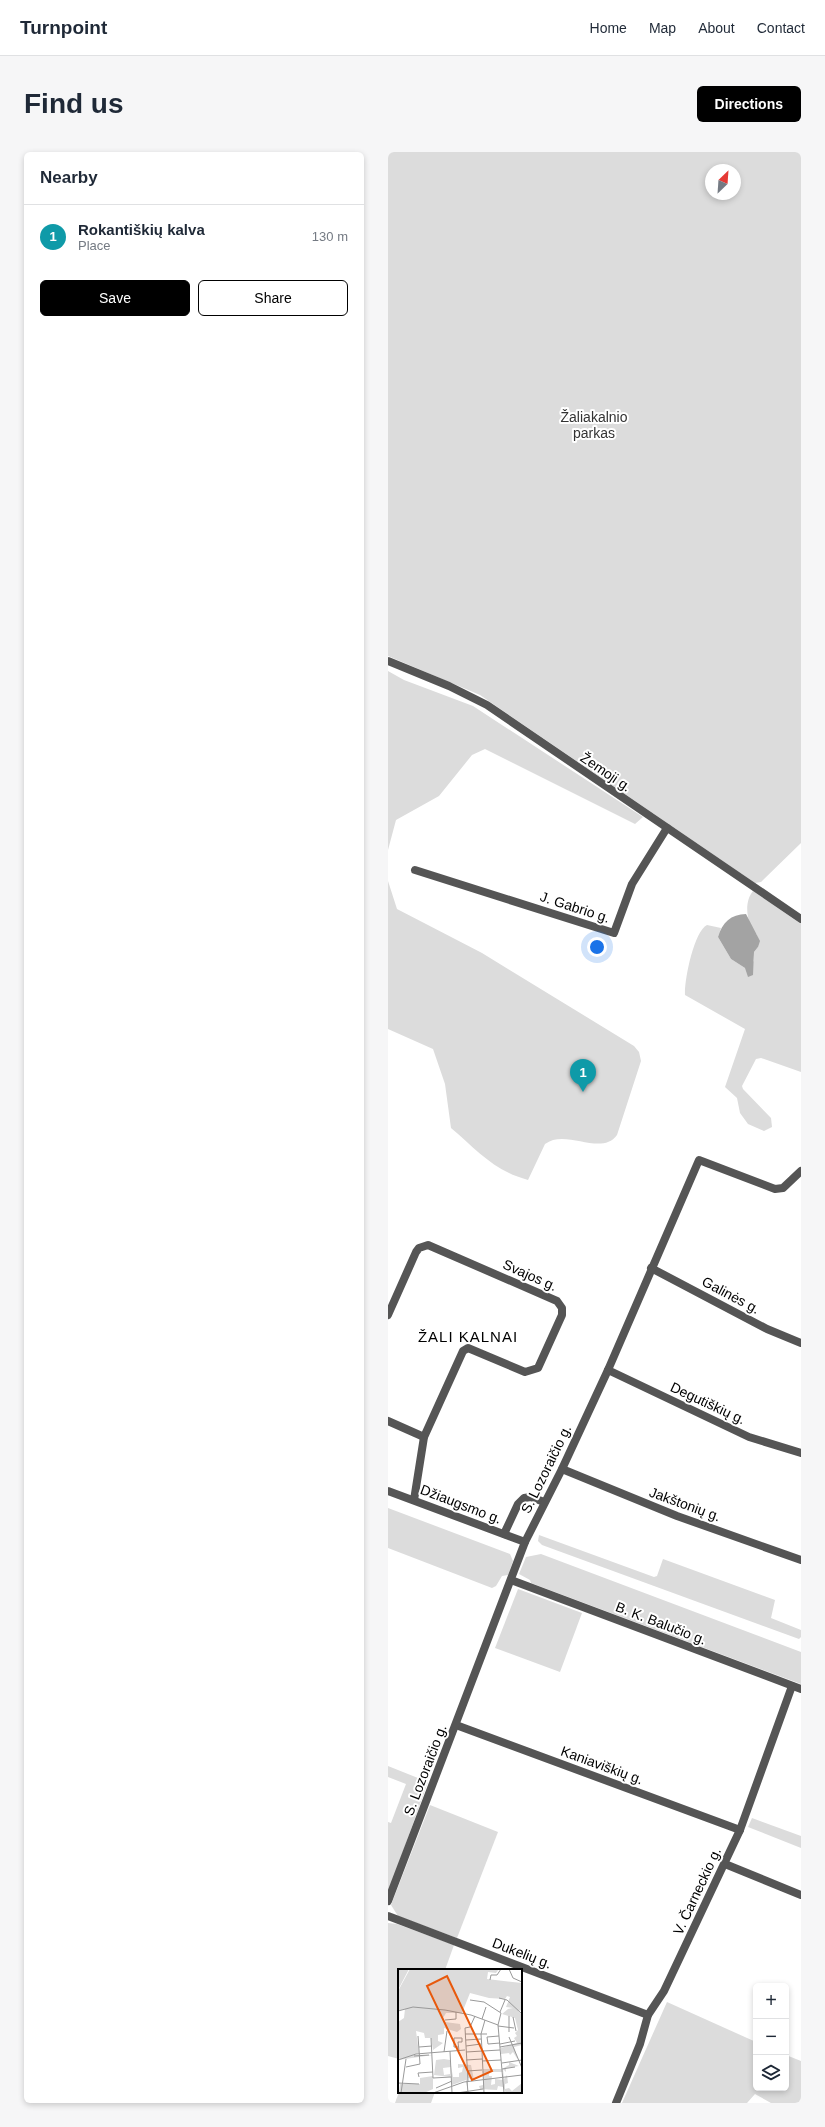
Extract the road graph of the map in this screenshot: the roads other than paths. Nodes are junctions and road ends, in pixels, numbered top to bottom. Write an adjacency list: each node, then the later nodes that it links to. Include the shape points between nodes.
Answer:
1 (388, 661): 2 (street, Žemoji g., via 487,705)
2 (667, 828): 3 (street, J. Gabrio g., via 632,884 614,934); 4 (street, Žemoji g.)
3 (415, 870)
4 (801, 919)
5 (801, 1171): 6 (street, S. Lozoraičio g., via 783,1188 776,1189 699,1160)
6 (651, 1268): 8 (street, Galinės g., via 767,1329); 9 (street, S. Lozoraičio g.)
7 (388, 1314): 11 (street, Svajos g., via 416,1252 428,1245 557,1301 562,1308 562,1315 535,1371 525,1372 468,1348 463,1351)
8 (801, 1343)
9 (608, 1370): 12 (street, Degutiškių g., via 749,1437); 13 (street, S. Lozoraičio g.)
10 (388, 1421): 11 (street)
11 (424, 1437): 15 (street, Svajos g.)
12 (801, 1453)
13 (562, 1469): 16 (street, S. Lozoraičio g.); 19 (street, Jakštonių g., via 670,1513)
14 (388, 1491): 15 (street, Džiaugsmo g.)
15 (414, 1500): 17 (street, Džiaugsmo g.)
16 (544, 1502): 17 (street, via 531,1496 524,1498 518,1504); 18 (street, S. Lozoraičio g.)
17 (504, 1534): 18 (street, Džiaugsmo g.)
18 (525, 1542): 20 (street, S. Lozoraičio g.)
19 (801, 1560)
20 (511, 1580): 21 (street, B. K. Balučio g.); 23 (street, S. Lozoraičio g.)
21 (792, 1686): 22 (street, B. K. Balučio g.); 24 (street, V. Čarneckio g.)
22 (801, 1689)
23 (456, 1725): 24 (street, Kaniaviškių g.); 27 (street, S. Lozoraičio g.)
24 (740, 1830): 25 (street, V. Čarneckio g.)
25 (725, 1864): 26 (street); 29 (street, V. Čarneckio g., via 664,1991)
26 (801, 1895)
27 (388, 1901)
28 (388, 1916): 29 (street, Dukelių g.)
29 (648, 2015): 30 (street, V. Čarneckio g., via 636,2055)
30 (616, 2103)

